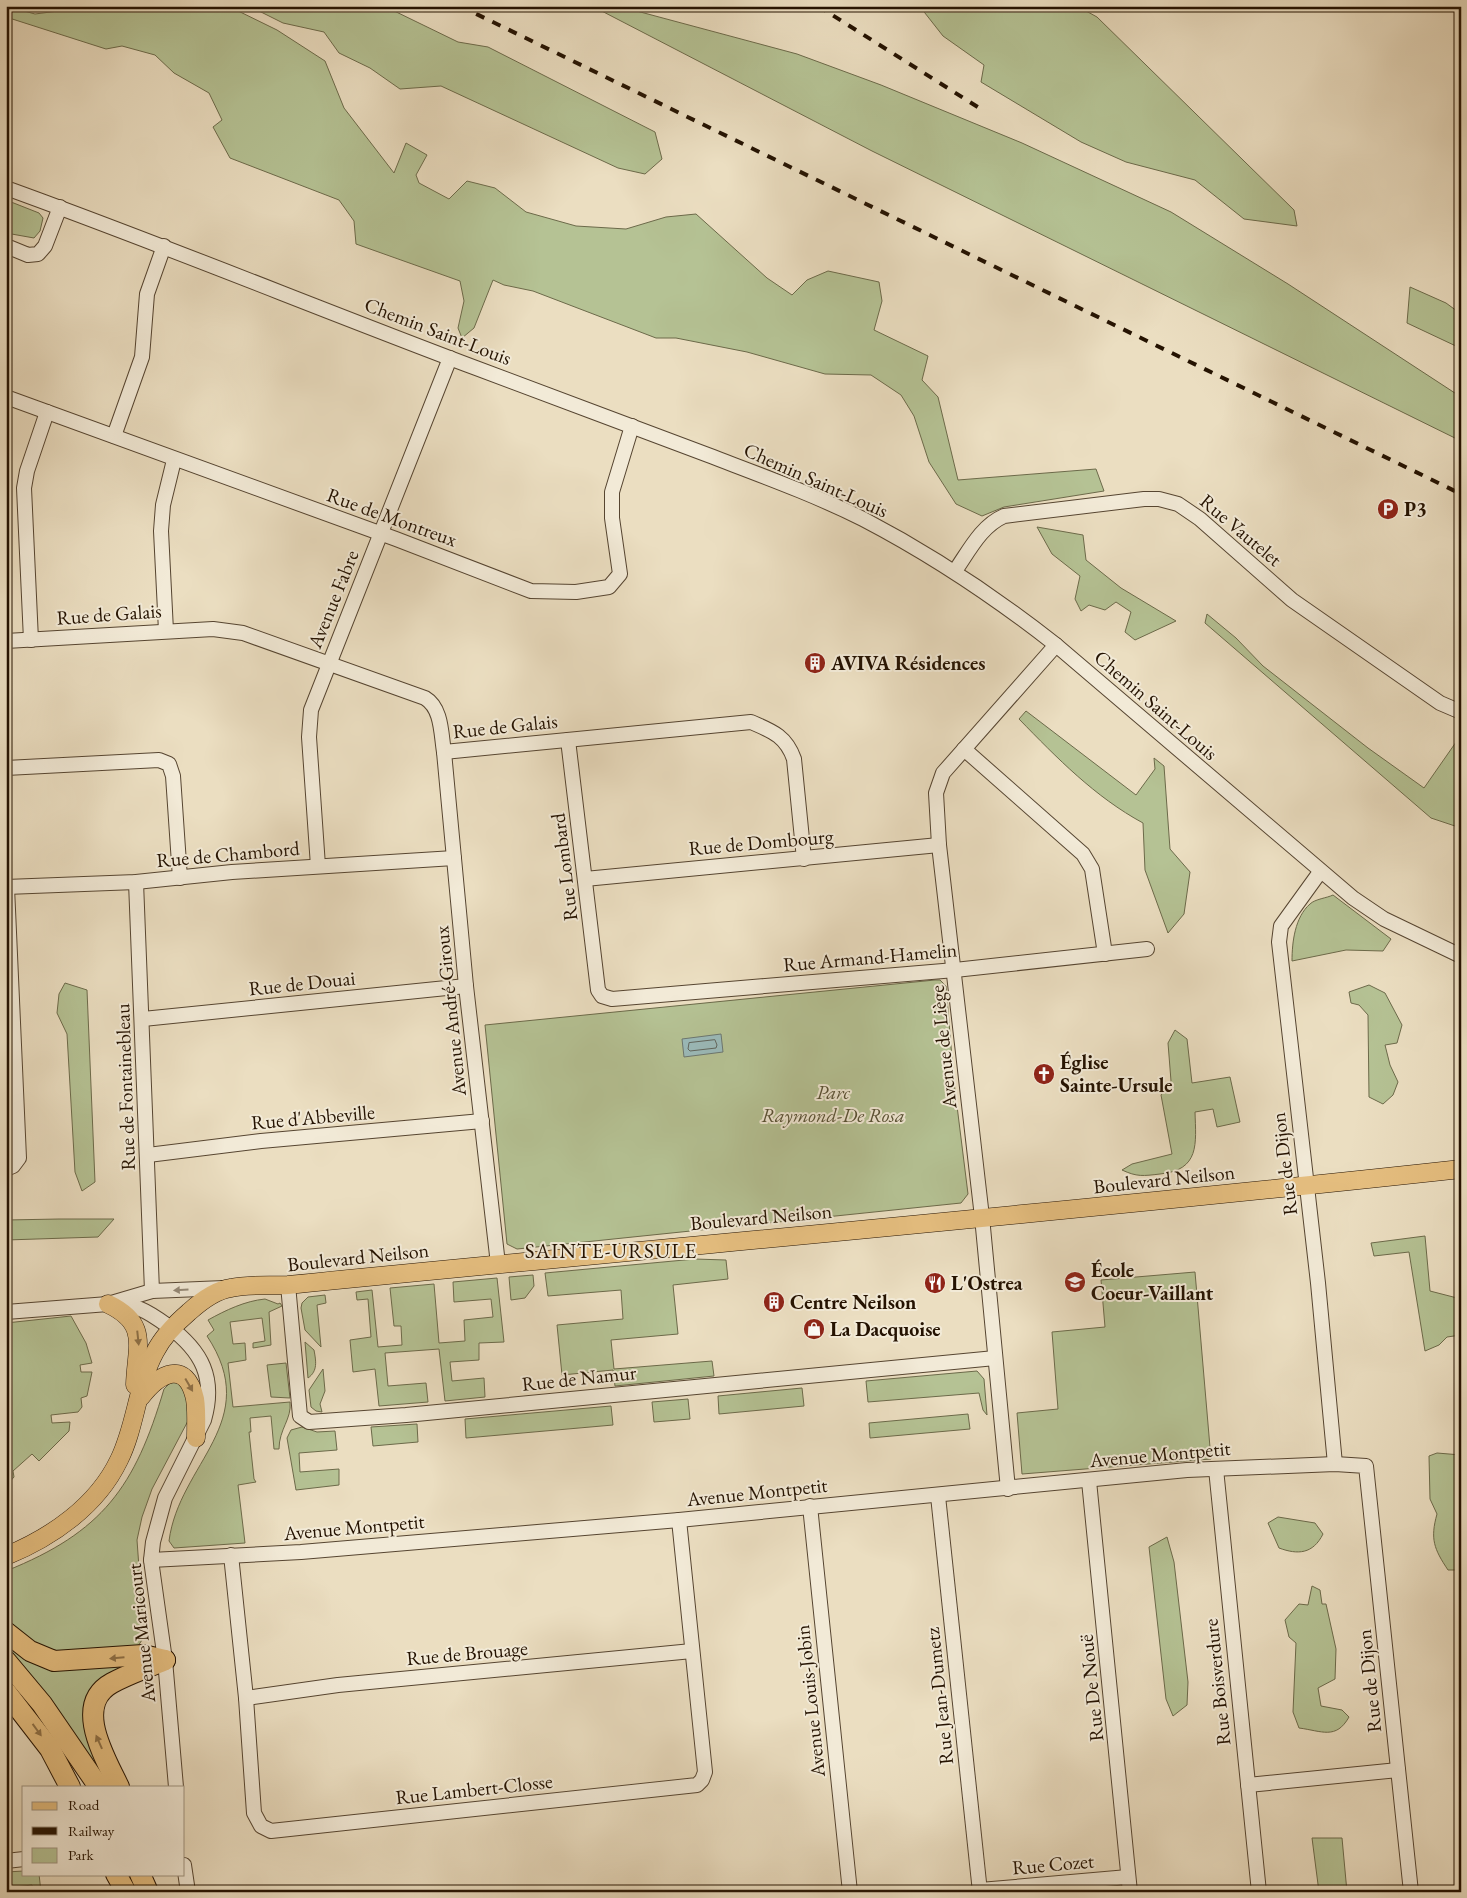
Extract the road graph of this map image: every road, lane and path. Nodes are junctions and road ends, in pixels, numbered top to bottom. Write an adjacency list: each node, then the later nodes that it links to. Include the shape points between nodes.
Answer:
1 (6, 188): 2 (street, Chemin Saint-Louis)
2 (60, 207): 3 (street, via 45,246 38,254 28,255); 4 (street, Chemin Saint-Louis)
3 (6, 246)
4 (164, 246): 5 (street, Chemin Saint-Louis); 9 (street, via 147,294 142,358)
5 (450, 358): 8 (street, Chemin Saint-Louis); 11 (street, Avenue Fabre)
6 (6, 397): 7 (street, Rue de Montreux)
7 (47, 412): 9 (street, Rue de Montreux); 14 (street, via 24,488)
8 (632, 426): 11 (street, Rue de Montreux, via 612,492 612,518 620,574 609,587 576,592 531,591); 12 (street, Chemin Saint-Louis, via 817,498)
9 (114, 436): 10 (street, Rue de Montreux)
10 (174, 460): 11 (street, Rue de Montreux); 13 (street, via 163,505 161,531)
11 (381, 534): 17 (street, Avenue Fabre)
12 (955, 571): 16 (street, Chemin Saint-Louis); 18 (street, Rue Vautelet, via 984,530 1004,516 1144,499 1178,504 1200,519 1292,600 1440,703)
13 (166, 631): 14 (street, Rue de Galais); 17 (street, Rue de Galais, via 213,628 243,633)
14 (31, 640): 15 (street, Rue de Galais)
15 (6, 641)
16 (1056, 645): 20 (street, Avenue de Liège); 27 (street, Chemin Saint-Louis)
17 (329, 663): 21 (street, Rue de Galais, via 433,703); 26 (street, Avenue Fabre, via 309,723)
18 (1461, 712)
19 (568, 740): 21 (street, Rue de Galais); 25 (street, Rue de Galais, via 751,722 764,728 789,745 794,759); 29 (street, Rue Lombard)
20 (964, 750): 23 (street, Avenue de Liège, via 938,783 936,806); 33 (street, via 1083,854 1092,869)
21 (444, 752): 24 (street, Avenue André-Giroux)
22 (6, 768): 28 (street, via 159,760 169,764 173,776)
23 (940, 845): 25 (street, Rue de Dombourg); 35 (street, Avenue de Liège)
24 (454, 858): 26 (street, Rue de Chambord); 36 (street, Avenue André-Giroux)
25 (804, 859): 29 (street, Rue de Dombourg)
26 (318, 866): 28 (street, Rue de Chambord)
27 (1320, 872): 34 (street, Chemin Saint-Louis, via 1384,919); 43 (street, Rue de Dijon, via 1281,926 1279,942)
28 (180, 878): 30 (street, Rue de Chambord)
29 (585, 879): 37 (street, Rue Lombard)
30 (136, 882): 31 (street, Rue de Chambord); 38 (street, Rue de Fontainebleau)
31 (7, 887): 41 (street, via 19,1158)
32 (1147, 949): 33 (street, Rue Armand-Hamelin)
33 (1104, 954): 35 (street, Rue Armand-Hamelin)
34 (1461, 956)
35 (955, 970): 37 (street, Rue Armand-Hamelin, via 612,999 602,996); 44 (street, Avenue de Liège)
36 (466, 986): 38 (street, Rue de Douai); 39 (street, Avenue André-Giroux)
37 (598, 990)
38 (143, 1019): 40 (street, Rue de Fontainebleau)
39 (482, 1121): 40 (street, Rue d'Abbeville); 45 (street, Avenue André-Giroux)
40 (148, 1155): 48 (street, Rue de Fontainebleau)
41 (6, 1169)
42 (1461, 1169): 43 (main road, Boulevard Neilson)
43 (1306, 1186): 44 (main road, Boulevard Neilson); 55 (street, Rue de Dijon)
44 (982, 1217): 45 (main road, Boulevard Neilson); 52 (street, Avenue de Liège)
45 (498, 1264): 46 (main road, Boulevard Neilson)
46 (288, 1285): 47 (main road, Boulevard Neilson); 52 (street, Rue de Namur, via 300,1416 309,1422)
47 (230, 1288): 48 (street, Boulevard Neilson, one-way to 48); 51 (main road, via 198,1304)
48 (152, 1291): 49 (street, Boulevard Neilson)
49 (108, 1304): 50 (street, Boulevard Neilson); 51 (street, Avenue Maricourt, via 137,1307); 53 (main road, one-way to 53, via 124,1311 136,1328 139,1353)
50 (6, 1312)
51 (170, 1328): 53 (main road, via 150,1361); 54 (street, Avenue Maricourt, via 190,1344 208,1381 208,1406)
52 (995, 1358): 59 (street, Avenue de Liège)
53 (134, 1416): 54 (main road, one-way to 54, via 141,1396 151,1384 165,1374 176,1373 188,1380 192,1388 196,1401); 64 (main road, via 120,1459 92,1499 50,1534)
54 (196, 1438): 65 (street, Avenue Maricourt, via 159,1513)
55 (1335, 1464): 56 (street, Avenue Montpetit); 57 (street, Avenue Montpetit)
56 (1366, 1466): 72 (street, Rue de Dijon)
57 (1216, 1469): 58 (street, Avenue Montpetit); 73 (street, Rue Boisverdure)
58 (1089, 1481): 59 (street, Avenue Montpetit); 84 (street, Rue De Nouë)
59 (1008, 1488): 60 (street, Avenue Montpetit)
60 (938, 1496): 61 (street, Avenue Montpetit); 85 (street, Rue Jean-Dumetz)
61 (810, 1506): 62 (street, Avenue Montpetit); 90 (street, Avenue Louis-Jobin)
62 (679, 1520): 63 (street, Avenue Montpetit); 67 (street, Rue Lambert-Closse)
63 (232, 1555): 65 (street, Avenue Montpetit); 71 (street, Rue Lambert-Closse)
64 (6, 1556)
65 (152, 1560): 68 (street, Avenue Maricourt)
66 (6, 1632): 68 (highway, one-way to 66, via 142,1656 54,1661 30,1651)
67 (692, 1651): 71 (street, Rue de Brouage, via 338,1685); 71 (street, Rue Lambert-Closse, via 705,1772 702,1780 689,1787 271,1831 261,1826 254,1813)
68 (165, 1660): 76 (highway, one-way to 68, via 93,1730 92,1711 110,1684); 77 (street, Avenue Maricourt)
69 (6, 1661): 75 (highway, via 42,1704)
70 (6, 1692): 74 (highway, one-way to 74, via 50,1748)
71 (246, 1698)
72 (1398, 1770): 73 (street); 93 (street, Rue de Dijon)
73 (1248, 1785): 92 (street, Rue Boisverdure)
74 (69, 1786)
75 (98, 1786)
76 (119, 1786)
77 (176, 1786)
78 (22, 1859): 79 (street)
79 (6, 1861)
80 (185, 1872): 89 (street)
81 (117, 1876): 86 (highway)
82 (141, 1876): 87 (highway)
83 (154, 1876): 88 (highway)
84 (1128, 1877): 85 (street, Rue Cozet); 91 (street, Rue De Nouë)
85 (980, 1891)
86 (126, 1892)
87 (148, 1892)
88 (159, 1892)
89 (188, 1892)
90 (850, 1892)
91 (1130, 1892)
92 (1260, 1892)
93 (1411, 1892)

